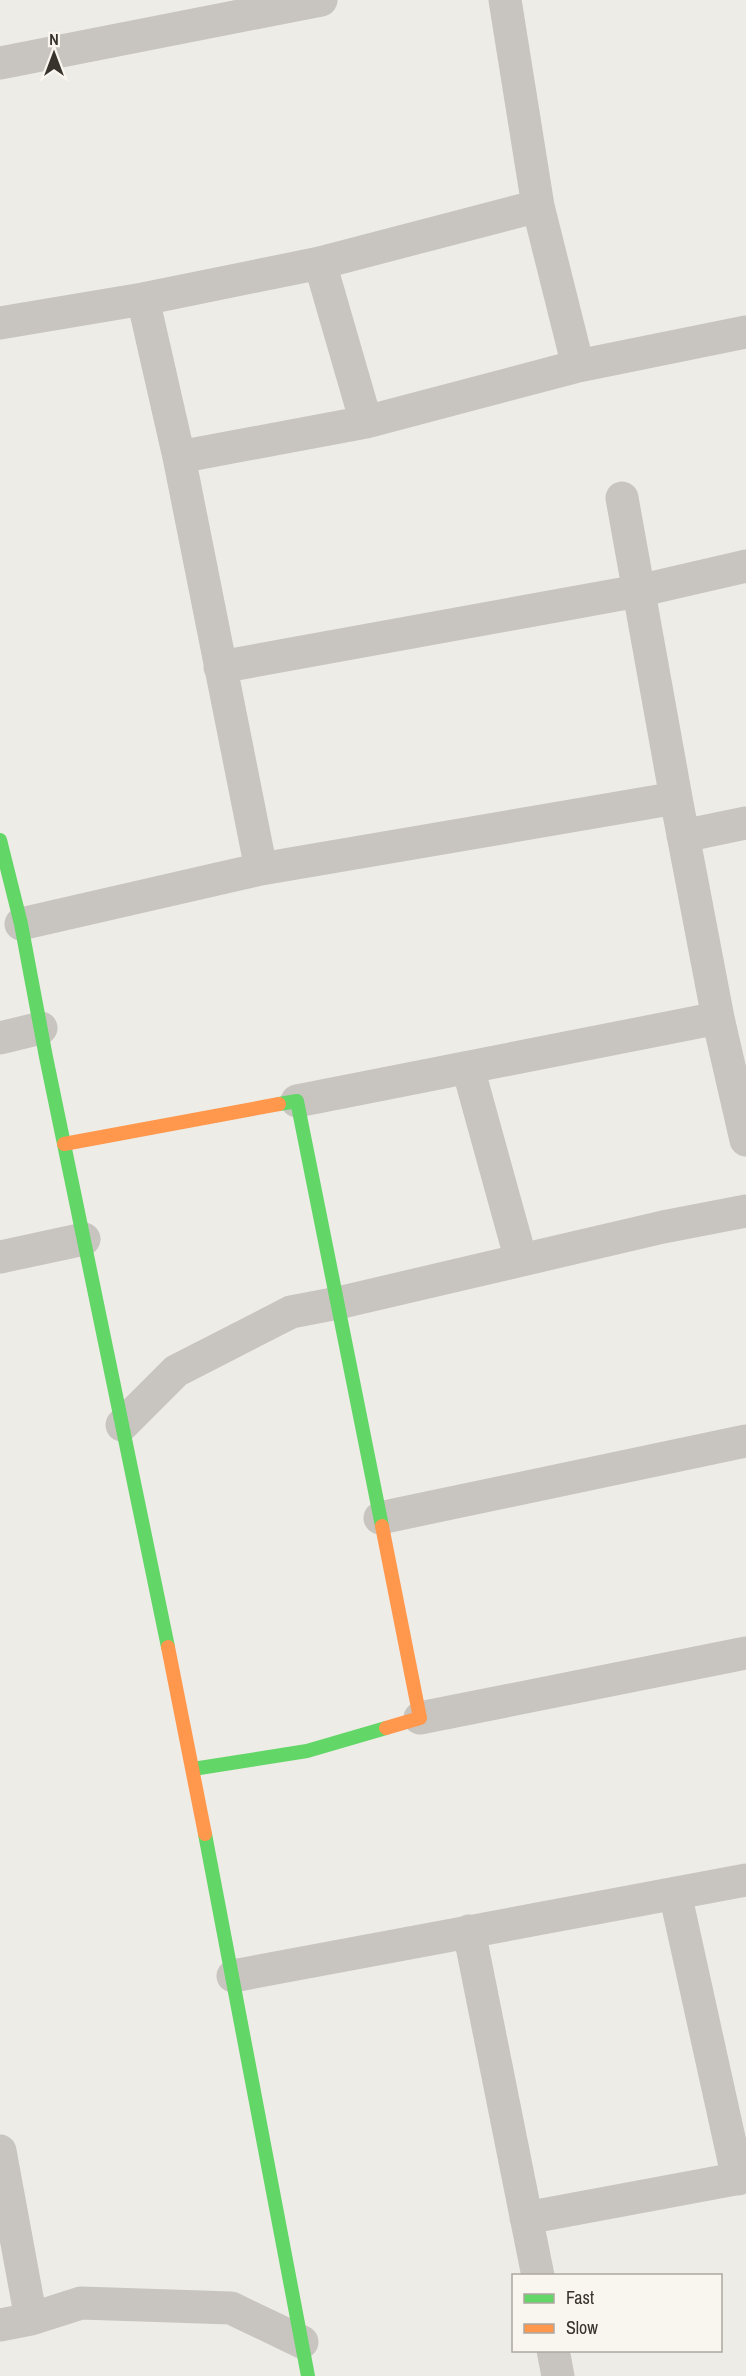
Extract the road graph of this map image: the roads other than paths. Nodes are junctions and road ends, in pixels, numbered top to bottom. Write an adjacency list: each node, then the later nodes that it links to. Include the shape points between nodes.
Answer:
1 (321, 0): 3 (street)
2 (505, 0): 4 (street)
3 (0, 63)
4 (538, 206): 5 (street); 9 (street)
5 (320, 263): 6 (street); 10 (street)
6 (143, 299): 7 (street); 11 (street)
7 (0, 322)
8 (746, 332): 9 (street)
9 (578, 366): 10 (street)
10 (366, 422): 11 (street)
11 (178, 457): 15 (street)
12 (622, 498): 14 (street)
13 (746, 566): 14 (street)
14 (638, 591): 15 (street); 16 (street)
15 (220, 667): 20 (street)
16 (676, 798): 18 (street); 20 (street)
17 (746, 824): 18 (street)
18 (683, 836): 22 (street)
19 (0, 840): 21 (street)
20 (261, 869): 21 (street)
21 (21, 924): 23 (street)
22 (718, 1018): 25 (street); 27 (street)
23 (41, 1028): 24 (street); 28 (street)
24 (0, 1038)
25 (468, 1068): 26 (street); 32 (street)
26 (297, 1101): 28 (street); 33 (street)
27 (746, 1140)
28 (64, 1144): 30 (street)
29 (746, 1211): 32 (street)
30 (84, 1239): 31 (street); 34 (street)
31 (0, 1257)
32 (521, 1260): 33 (street)
33 (338, 1303): 34 (street, via 291,1312 176,1371); 36 (street)
34 (122, 1425): 39 (street)
35 (746, 1441): 36 (street)
36 (380, 1518): 38 (street)
37 (746, 1653): 38 (street)
38 (420, 1718): 39 (street, via 307,1751)
39 (193, 1769): 43 (street)
40 (746, 1880): 41 (street)
41 (675, 1893): 42 (street); 45 (street)
42 (468, 1931): 43 (street); 46 (street)
43 (232, 1976): 49 (street)
44 (0, 2151): 48 (street)
45 (742, 2178): 46 (street)
46 (526, 2218): 47 (street)
47 (538, 2274)
48 (15, 2322): 49 (street, via 81,2303 231,2308)
49 (302, 2342): 51 (street)
50 (553, 2352): 52 (street)
51 (308, 2376)
52 (558, 2376)

